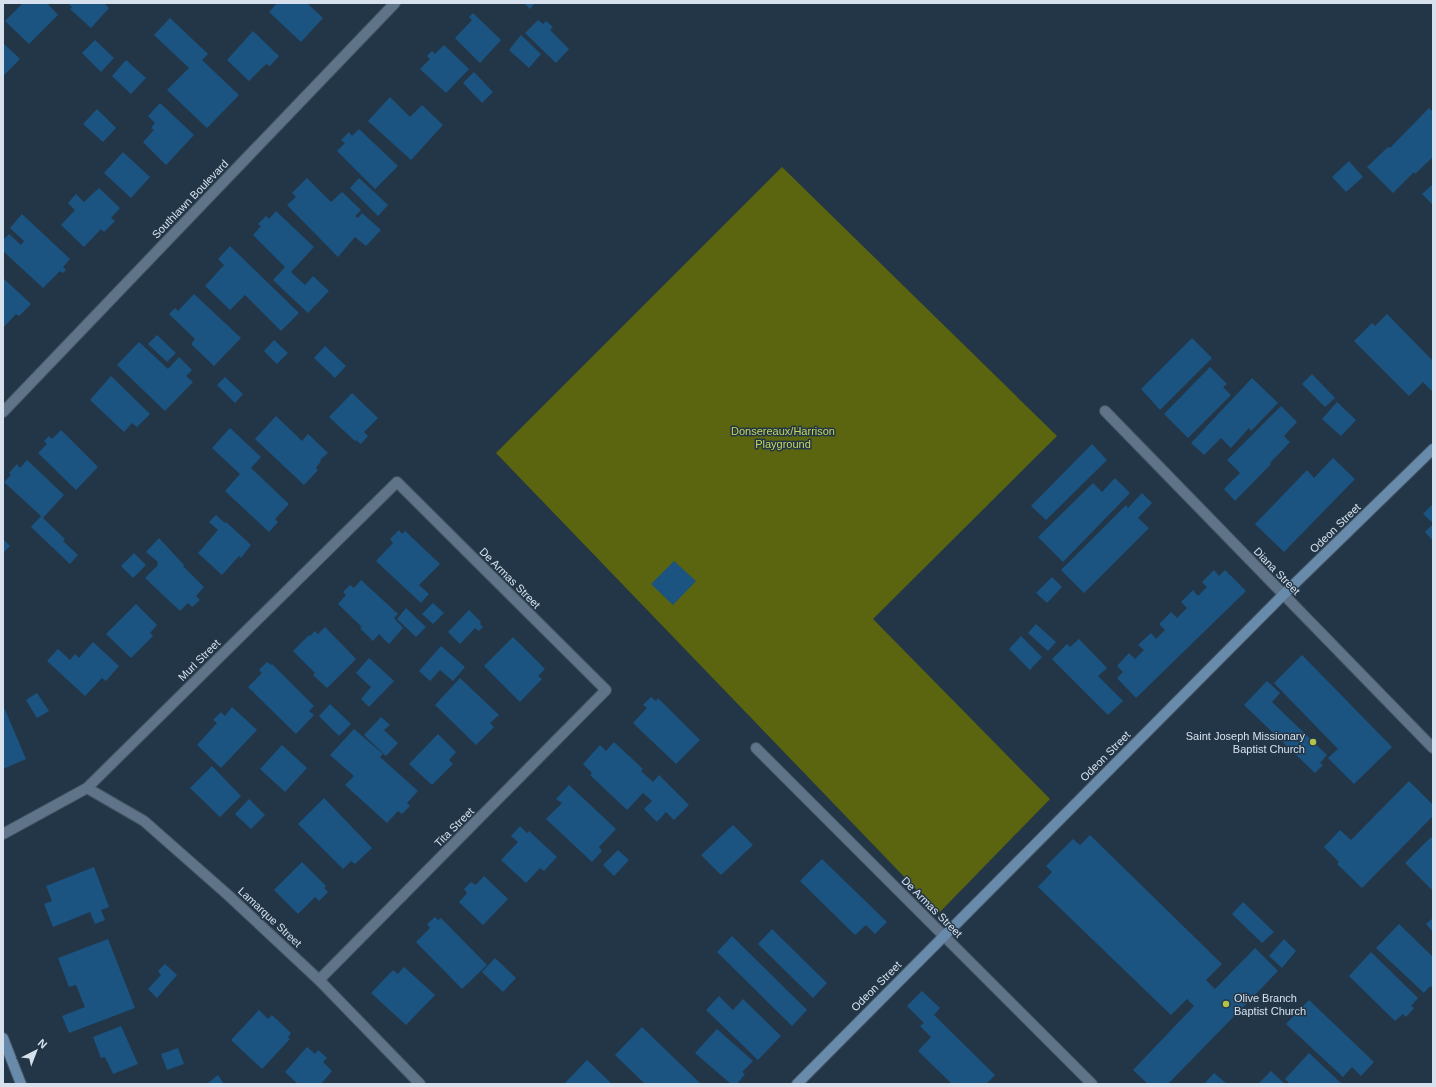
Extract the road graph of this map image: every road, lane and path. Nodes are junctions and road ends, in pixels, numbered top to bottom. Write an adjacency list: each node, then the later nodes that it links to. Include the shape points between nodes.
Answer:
1 (395, 3): 3 (street, Southlawn Boulevard)
2 (1104, 411): 6 (street, Diana Street)
3 (3, 412)
4 (1433, 448): 6 (street, Odeon Street)
5 (397, 482): 7 (street, De Armas Street); 10 (street, Murl Street)
6 (1283, 594): 9 (street, Diana Street); 12 (street, Odeon Street)
7 (606, 690): 13 (street, Tita Street)
8 (756, 748): 12 (street, De Armas Street)
9 (1433, 748)
10 (87, 788): 11 (street, Murl Street); 13 (street, Lamarque Street, via 144,821)
11 (3, 834)
12 (943, 935): 17 (street, Odeon Street); 18 (street, De Armas Street)
13 (319, 980): 16 (street, Lamarque Street)
14 (3, 1038): 15 (street)
15 (21, 1084)
16 (420, 1084)
17 (797, 1084)
18 (1092, 1084)

